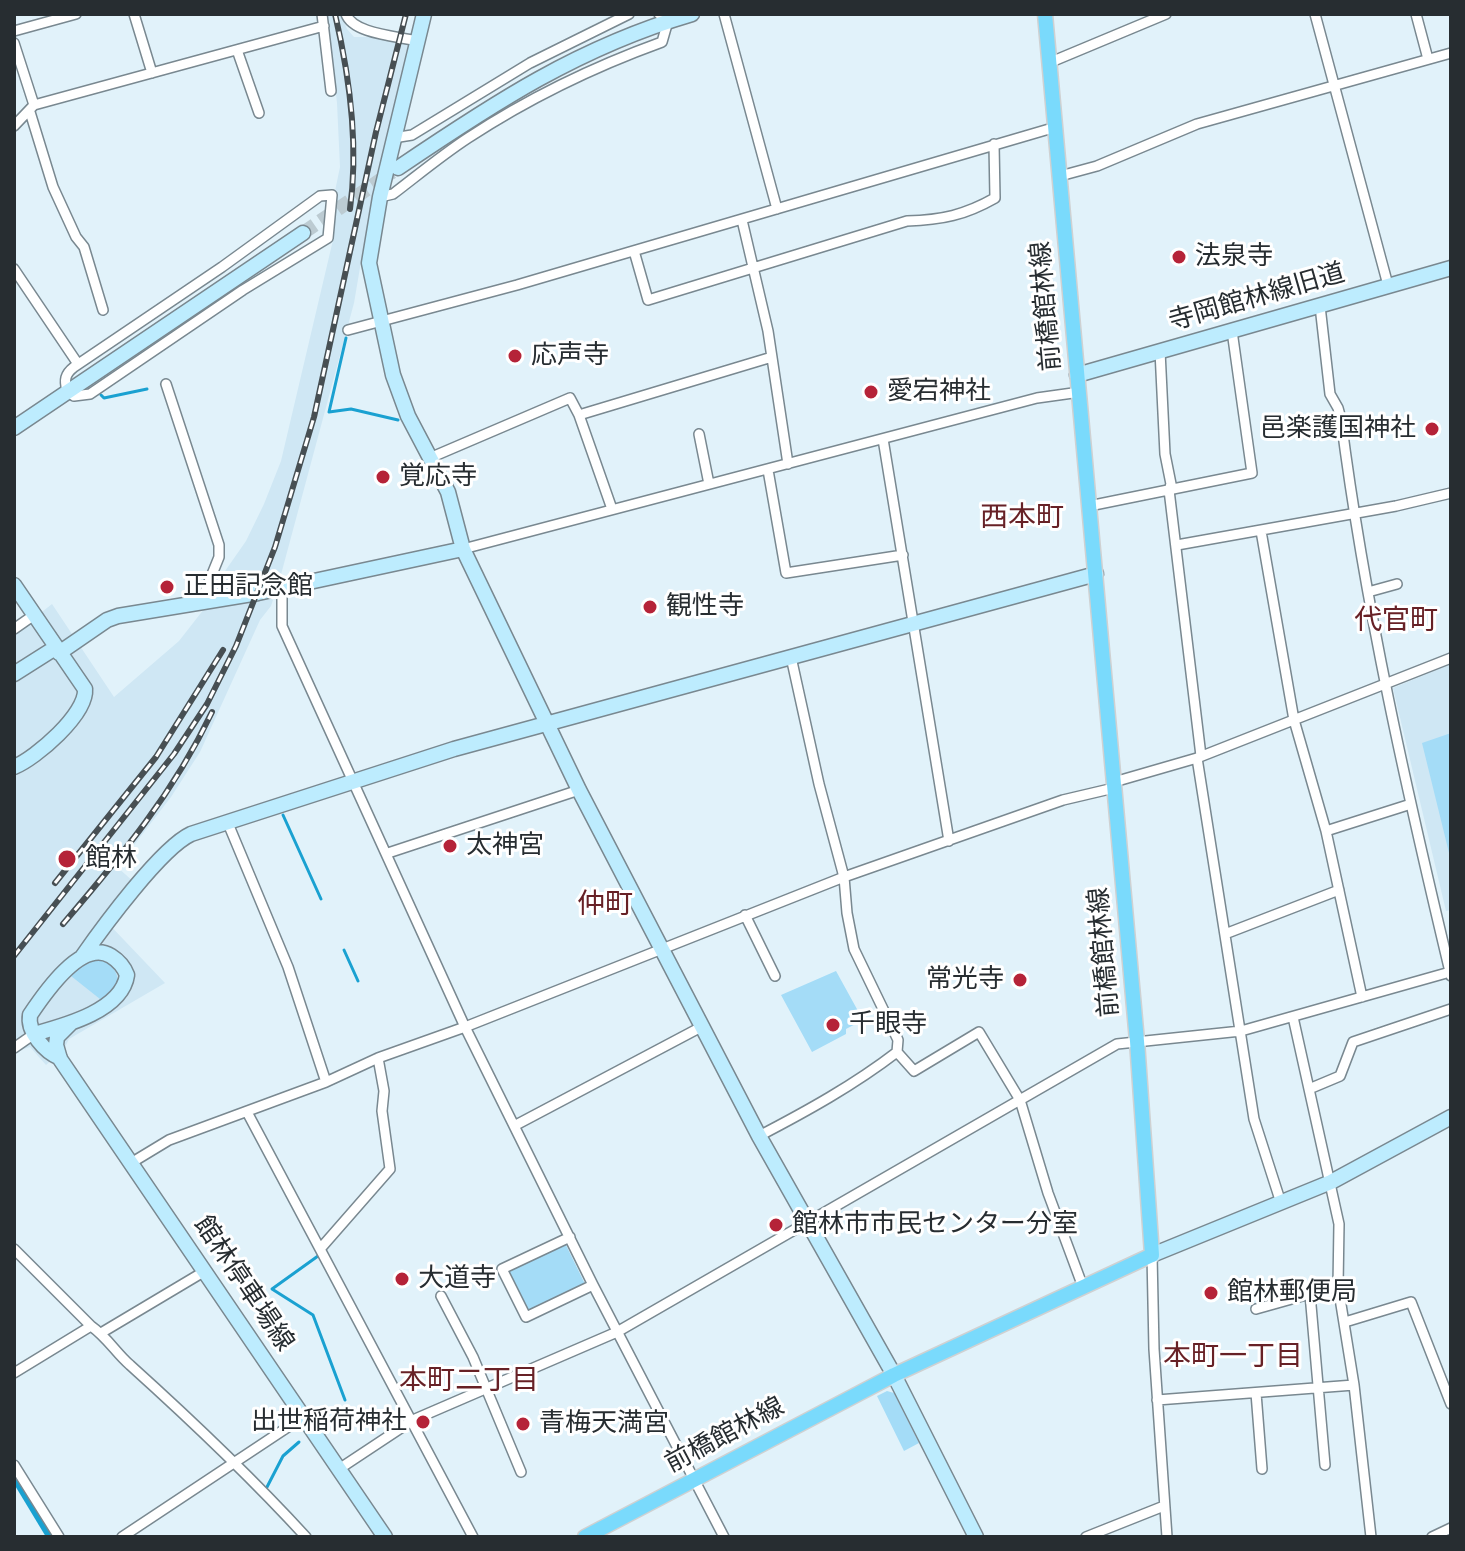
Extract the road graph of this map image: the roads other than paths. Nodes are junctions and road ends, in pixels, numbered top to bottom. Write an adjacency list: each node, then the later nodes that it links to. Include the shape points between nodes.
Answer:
1 (76, 14): 15 (street)
2 (134, 14): 22 (street)
3 (322, 14): 14 (street)
4 (346, 14): 16 (street, via 361,29)
5 (424, 14): 16 (street)
6 (629, 14): 29 (street, via 530,63 412,135)
7 (692, 14): 13 (street)
8 (724, 14): 34 (street)
9 (1045, 14): 21 (main road, 前橋館林線)
10 (1166, 14): 21 (street)
11 (1315, 14): 23 (street)
12 (1416, 14): 20 (street)
13 (663, 18): 31 (street, via 537,78); 33 (street, via 662,42 529,101 393,194)
14 (324, 26): 18 (street); 24 (street)
15 (14, 31)
16 (417, 41): 29 (street)
17 (14, 43): 25 (street)
18 (237, 50): 22 (street); 26 (street)
19 (1451, 53): 20 (street)
20 (1428, 59): 23 (street)
21 (1051, 62): 28 (main road, 前橋館林線)
22 (152, 73): 25 (street)
23 (1334, 84): 32 (street, via 1197,124); 41 (street)
24 (331, 91)
25 (32, 108): 27 (street); 43 (street, via 53,187 84,247)
26 (259, 113)
27 (14, 126)
28 (1056, 127): 30 (street); 32 (main road, 前橋館林線)
29 (393, 138): 33 (street)
30 (994, 144): 34 (street); 38 (street, via 995,198 974,210 940,220 907,221)
31 (398, 168)
32 (1060, 176): 50 (main road, 前橋館林線)
33 (380, 197): 44 (street, via 369,263)
34 (777, 209): 35 (street)
35 (742, 220): 37 (street); 38 (street)
36 (303, 233): 52 (street)
37 (634, 251): 38 (street, via 648,300); 44 (street)
38 (752, 268): 48 (street)
39 (1451, 268): 41 (street, 寺岡館林線旧道)
40 (14, 269): 49 (street)
41 (1388, 285): 42 (street, 寺岡館林線旧道)
42 (1320, 306): 46 (street, 寺岡館林線旧道); 66 (street)
43 (103, 310)
44 (381, 320): 45 (street); 58 (street, via 408,416)
45 (348, 330)
46 (1232, 331): 47 (street, 寺岡館林線旧道); 62 (street, via 1252,473)
47 (1160, 351): 50 (street, 寺岡館林線旧道); 62 (street)
48 (772, 357): 54 (street); 59 (street)
49 (78, 364): 52 (street, via 67,372); 52 (street, via 320,196 332,195 328,238 90,394 74,396)
50 (1077, 375): 53 (main road, 前橋館林線)
51 (166, 384): 76 (street, via 219,545)
52 (67, 391): 55 (street)
53 (1080, 392): 57 (street, via 1037,398); 64 (main road, 前橋館林線)
54 (579, 415): 58 (street, via 570,398); 65 (street)
55 (14, 428)
56 (699, 434): 61 (street)
57 (883, 439): 59 (street); 70 (street)
58 (432, 457): 69 (street)
59 (788, 464): 60 (street)
60 (768, 470): 61 (street); 70 (street, via 786,573)
61 (709, 484): 65 (street)
62 (1169, 490): 64 (street); 68 (street)
63 (1451, 493): 66 (street)
64 (1089, 506): 71 (main road, 前橋館林線)
65 (612, 509): 69 (street)
66 (1353, 513): 67 (street); 75 (street)
67 (1261, 531): 68 (street); 85 (street)
68 (1177, 545): 87 (street)
69 (463, 549): 74 (street); 86 (street)
70 (903, 555): 78 (street)
71 (1096, 574): 78 (street); 90 (main road, 前橋館林線)
72 (1397, 584): 75 (street)
73 (14, 585): 77 (street)
74 (282, 589): 76 (street); 89 (street, via 282,626)
75 (1368, 592): 84 (street)
76 (200, 604): 80 (street, via 118,616)
77 (34, 615): 79 (street); 80 (street)
78 (914, 624): 81 (street); 95 (street)
79 (14, 629)
80 (57, 650): 83 (street); 88 (street, via 85,689 84,702 60,732)
81 (791, 657): 86 (street); 97 (street)
82 (1451, 658): 84 (street)
83 (14, 674)
84 (1385, 686): 85 (street); 92 (street)
85 (1294, 720): 87 (street); 94 (street)
86 (546, 724): 89 (street); 91 (street)
87 (1199, 757): 90 (street); 101 (street)
88 (14, 767)
89 (352, 780): 93 (street); 96 (street)
90 (1114, 785): 95 (street); 115 (main road, 前橋館林線)
91 (579, 790): 96 (street); 102 (street)
92 (1411, 804): 94 (street); 105 (street)
93 (227, 821): 100 (street, via 172,846); 120 (street, via 288,967)
94 (1326, 831): 98 (street)
95 (949, 841): 97 (street)
96 (388, 853): 112 (street)
97 (844, 877): 99 (street); 117 (street, via 854,949 898,1040)
98 (1339, 890): 101 (street); 107 (street)
99 (745, 915): 102 (street); 106 (street)
100 (114, 916): 103 (street, via 107,933); 104 (street)
101 (1225, 934): 113 (street)
102 (662, 947): 111 (street); 112 (street)
103 (108, 954): 104 (street); 110 (street, via 126,971 125,986 104,1006)
104 (82, 957): 114 (street, via 30,1015)
105 (1450, 974): 107 (street)
106 (775, 976)
107 (1362, 997): 109 (street)
108 (1451, 1009): 121 (street, via 1353,1042 1340,1076)
109 (1293, 1017): 113 (street); 121 (street)
110 (71, 1023): 114 (street); 119 (street, via 57,1037)
111 (703, 1026): 125 (street); 126 (street)
112 (465, 1027): 118 (street); 125 (street)
113 (1241, 1031): 115 (street); 129 (street, via 1254,1119)
114 (34, 1034): 116 (street); 119 (street, 館林停車場線)
115 (1137, 1041): 122 (street, via 1117,1044); 134 (main road, 前橋館林線)
116 (14, 1048)
117 (897, 1052): 122 (street, via 914,1071 979,1032); 126 (street, via 816,1106)
118 (378, 1058): 120 (street); 133 (street, via 390,1169)
119 (60, 1059): 127 (street, 館林停車場線)
120 (326, 1082): 123 (street)
121 (1309, 1089): 128 (street)
122 (1020, 1100): 130 (street); 138 (street)
123 (247, 1112): 127 (street, via 169,1140); 133 (street)
124 (1451, 1117): 128 (street)
125 (514, 1126): 131 (street)
126 (759, 1136): 130 (street)
127 (131, 1163): 135 (street, 館林停車場線)
128 (1331, 1182): 129 (street); 137 (street, via 1339,1224)
129 (1281, 1203): 134 (street)
130 (808, 1224): 144 (street); 147 (street)
131 (570, 1237): 136 (street); 136 (street, via 502,1269 526,1317)
132 (14, 1249): 143 (street)
133 (320, 1249): 155 (street)
134 (1152, 1255): 138 (main road, 前橋館林線); 152 (street)
135 (205, 1271): 145 (street); 154 (street, 館林停車場線)
136 (593, 1285): 144 (street)
137 (1338, 1286): 139 (street); 142 (street)
138 (1083, 1287): 147 (main road, 前橋館林線)
139 (1310, 1294): 141 (street); 150 (street)
140 (441, 1296): 149 (street)
141 (1256, 1309)
142 (1345, 1322): 148 (street); 153 (street, via 1411,1302)
143 (91, 1326): 145 (street); 146 (street)
144 (617, 1332): 149 (street); 162 (street)
145 (101, 1333): 156 (street)
146 (14, 1373)
147 (894, 1375): 162 (main road, 前橋館林線); 172 (street)
148 (1354, 1385): 150 (street); 175 (street)
149 (487, 1388): 155 (street); 161 (street)
150 (1317, 1388): 151 (street); 158 (street)
151 (1256, 1393): 152 (street); 160 (street)
152 (1157, 1400): 163 (street)
153 (1451, 1404)
154 (303, 1417): 156 (street); 159 (street, 館林停車場線)
155 (413, 1420): 159 (street); 169 (street)
156 (234, 1463): 166 (street); 167 (street)
157 (14, 1465): 165 (street)
158 (1325, 1465)
159 (339, 1469): 168 (street, 館林停車場線)
160 (1262, 1469)
161 (521, 1472)
162 (694, 1479): 170 (main road, 前橋館林線); 171 (street)
163 (1164, 1506): 173 (street); 174 (street)
164 (1451, 1528): 176 (street)
165 (59, 1537)
166 (122, 1537)
167 (306, 1537)
168 (385, 1537)
169 (473, 1537)
170 (585, 1537)
171 (724, 1537)
172 (976, 1537)
173 (1086, 1537)
174 (1167, 1537)
175 (1371, 1537)
176 (1432, 1537)

